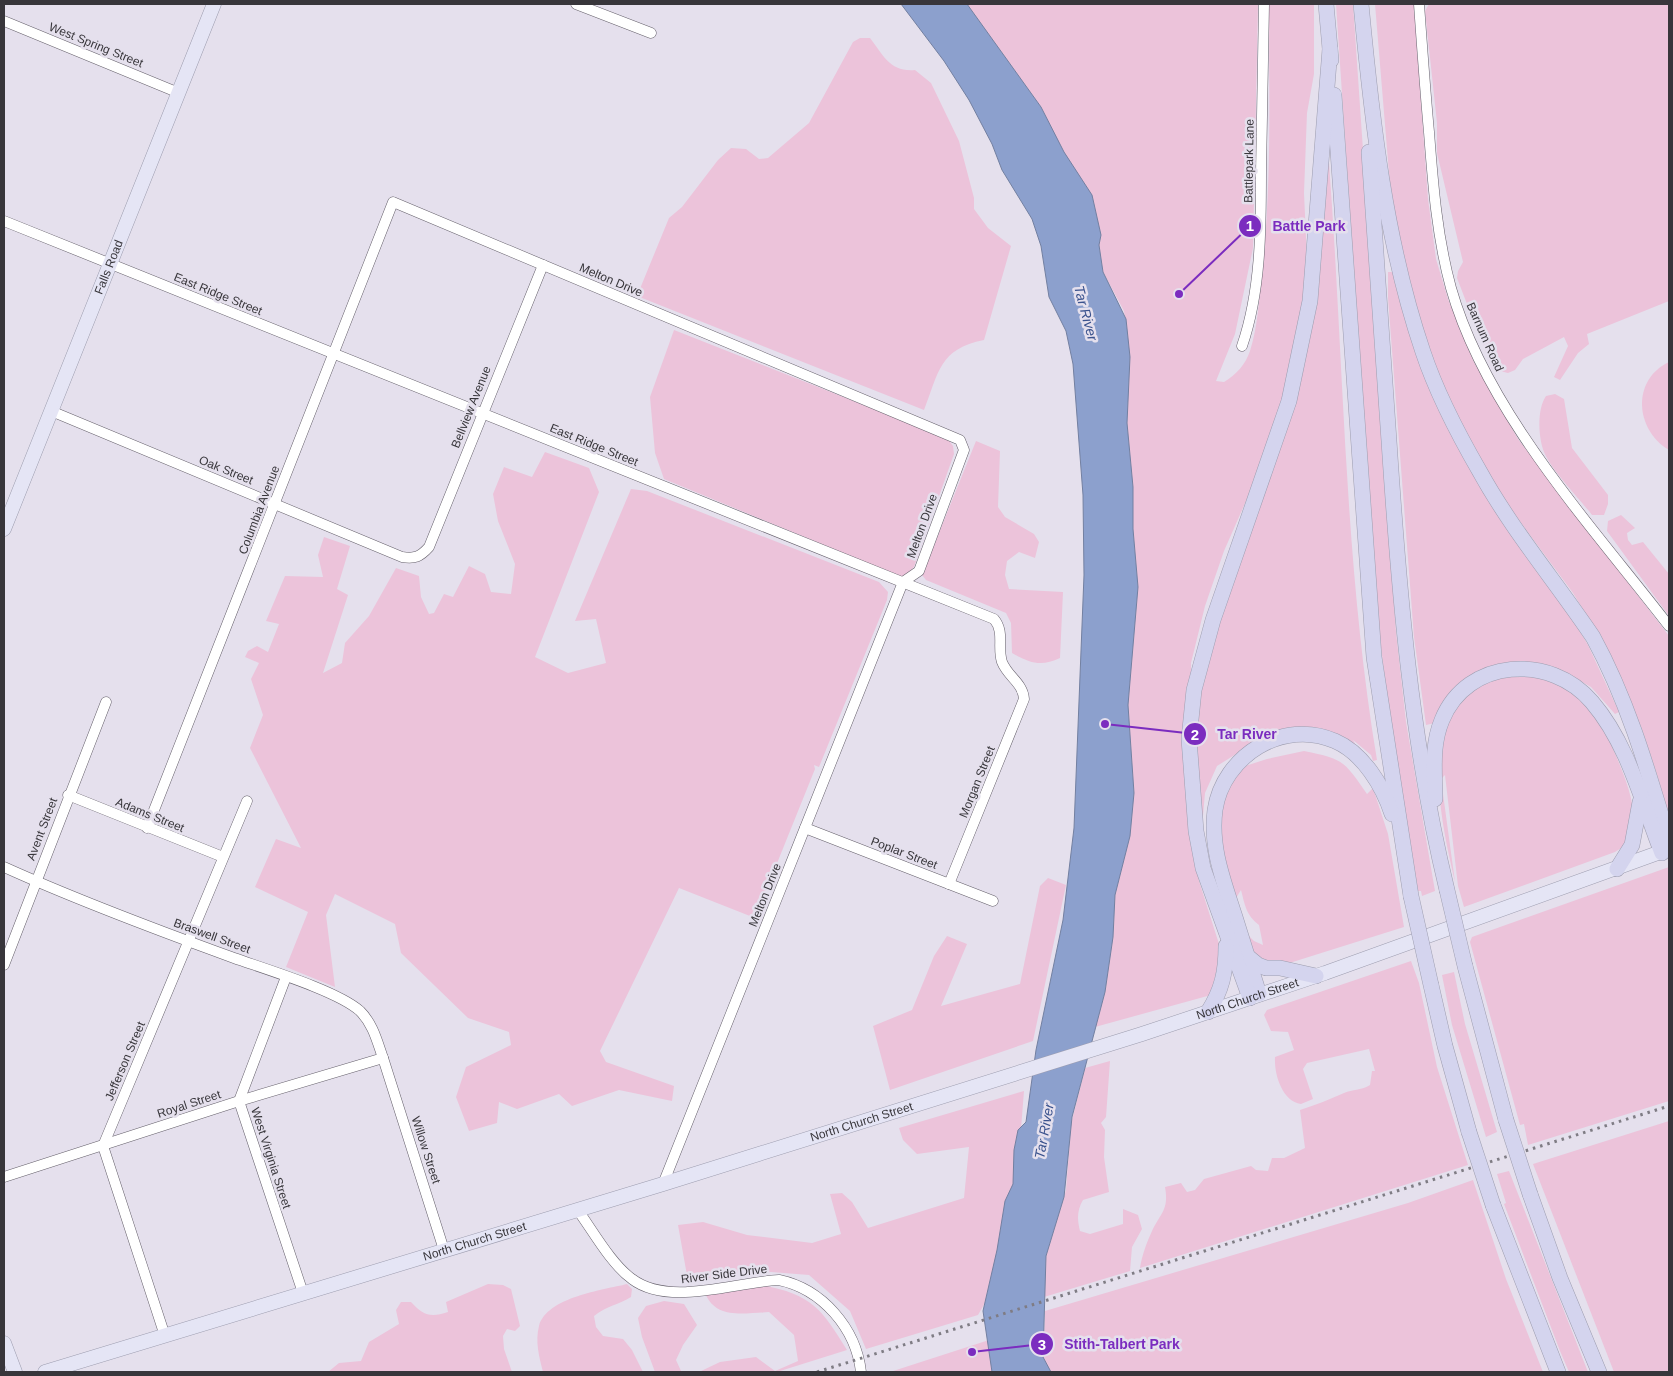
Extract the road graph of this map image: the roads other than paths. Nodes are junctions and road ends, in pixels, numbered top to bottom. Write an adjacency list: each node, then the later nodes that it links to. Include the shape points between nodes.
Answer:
1 (214, 4): 10 (main road, Falls Road)
2 (576, 4): 8 (street)
3 (1264, 4): 16 (street, Battlepark Lane, via 1258,259 1252,310)
4 (1326, 4): 9 (highway)
5 (1361, 4): 11 (highway)
6 (1419, 4): 24 (street, Barnum Road, via 1434,205 1452,291 1466,326 1496,392 1526,438)
7 (4, 21): 10 (street, West Spring Street)
8 (651, 33)
9 (1330, 49): 39 (highway, via 1374,657); 41 (highway, via 1310,300 1304,337 1289,401 1213,620 1194,690 1189,739 1196,831 1203,868)
10 (178, 93): 14 (main road, Falls Road)
11 (1370, 93): 32 (highway, via 1367,122 1396,552 1416,737); 33 (highway, via 1387,216 1424,354 1447,410 1479,472 1604,657 1637,735)
12 (394, 202): 15 (street, Melton Drive); 17 (street, Columbia Avenue)
13 (4, 221): 14 (street, East Ridge Street)
14 (110, 264): 17 (street, East Ridge Street); 18 (main road, Falls Road)
15 (544, 265): 19 (street, Bellview Avenue); 23 (street, Melton Drive, via 960,440 964,450 919,571)
16 (1242, 346)
17 (334, 354): 19 (street, East Ridge Street); 20 (street, Columbia Avenue)
18 (51, 411): 20 (street, Oak Street); 21 (main road, Falls Road)
19 (482, 413): 22 (street, Bellview Avenue, via 429,547); 23 (street, East Ridge Street)
20 (275, 504): 22 (street, Oak Street, via 402,557 412,559); 30 (street, Columbia Avenue)
21 (4, 528)
22 (421, 556)
23 (903, 582): 25 (street, East Ridge Street, via 994,619 1001,633 1002,662); 31 (street, Melton Drive)
24 (1669, 626)
25 (1024, 690): 38 (street, Morgan Street, via 1024,699)
26 (106, 702): 27 (street, Avent Street)
27 (68, 795): 30 (street, Adams Street); 37 (street, Avent Street)
28 (1641, 798): 32 (highway, via 1614,730 1586,694 1549,672 1526,668 1500,670 1472,683 1454,700 1441,721 1434,761); 33 (highway); 36 (highway, via 1632,845)
29 (247, 801): 34 (street, Jefferson Street)
30 (147, 828): 34 (street, Adams Street)
31 (806, 828): 38 (street, Poplar Street); 53 (street, Melton Drive)
32 (1434, 838): 63 (highway, bridge, via 1506,1120 1560,1278)
33 (1667, 848): 36 (main road, North Church Street)
34 (223, 857): 42 (street, Jefferson Street)
35 (4, 867): 37 (street, Braswell Street)
36 (1617, 869): 45 (main road, North Church Street)
37 (36, 881): 42 (street, Braswell Street); 44 (street, Avent Street)
38 (949, 884): 40 (street, Poplar Street)
39 (1410, 889): 43 (highway, via 1388,800 1358,757 1336,741 1314,734 1293,734 1262,744 1242,758 1227,775 1218,796 1214,823 1215,849); 62 (highway, bridge, via 1445,1046 1469,1132 1493,1205)
40 (993, 901)
41 (1226, 935): 47 (highway); 48 (highway, via 1226,968 1220,993)
42 (190, 942): 46 (street, Braswell Street); 51 (street, Jefferson Street)
43 (1247, 956): 45 (highway, via 1258,966); 47 (highway)
44 (4, 965)
45 (1316, 976): 47 (main road, North Church Street)
46 (286, 977): 49 (street, Braswell Street, via 343,1000 359,1011 372,1027); 50 (street, West Virginia Street)
47 (1254, 996): 48 (main road, North Church Street)
48 (1208, 1012): 53 (main road, North Church Street)
49 (384, 1058): 50 (street, Royal Street); 55 (street, Willow Street)
50 (239, 1101): 51 (street, Royal Street); 56 (street, West Virginia Street)
51 (103, 1146): 52 (street, Royal Street); 57 (street)
52 (4, 1176)
53 (663, 1184): 54 (main road, North Church Street)
54 (578, 1209): 55 (main road, North Church Street); 61 (street, River Side Drive, via 631,1279 648,1289 667,1293 687,1292 779,1280 808,1290 842,1322 857,1354)
55 (444, 1250): 56 (main road, North Church Street)
56 (303, 1293): 57 (main road, North Church Street)
57 (165, 1336): 60 (main road, North Church Street)
58 (4, 1343): 59 (main road)
59 (15, 1372)
60 (45, 1372)
61 (861, 1372)
62 (1558, 1372)
63 (1599, 1372)

